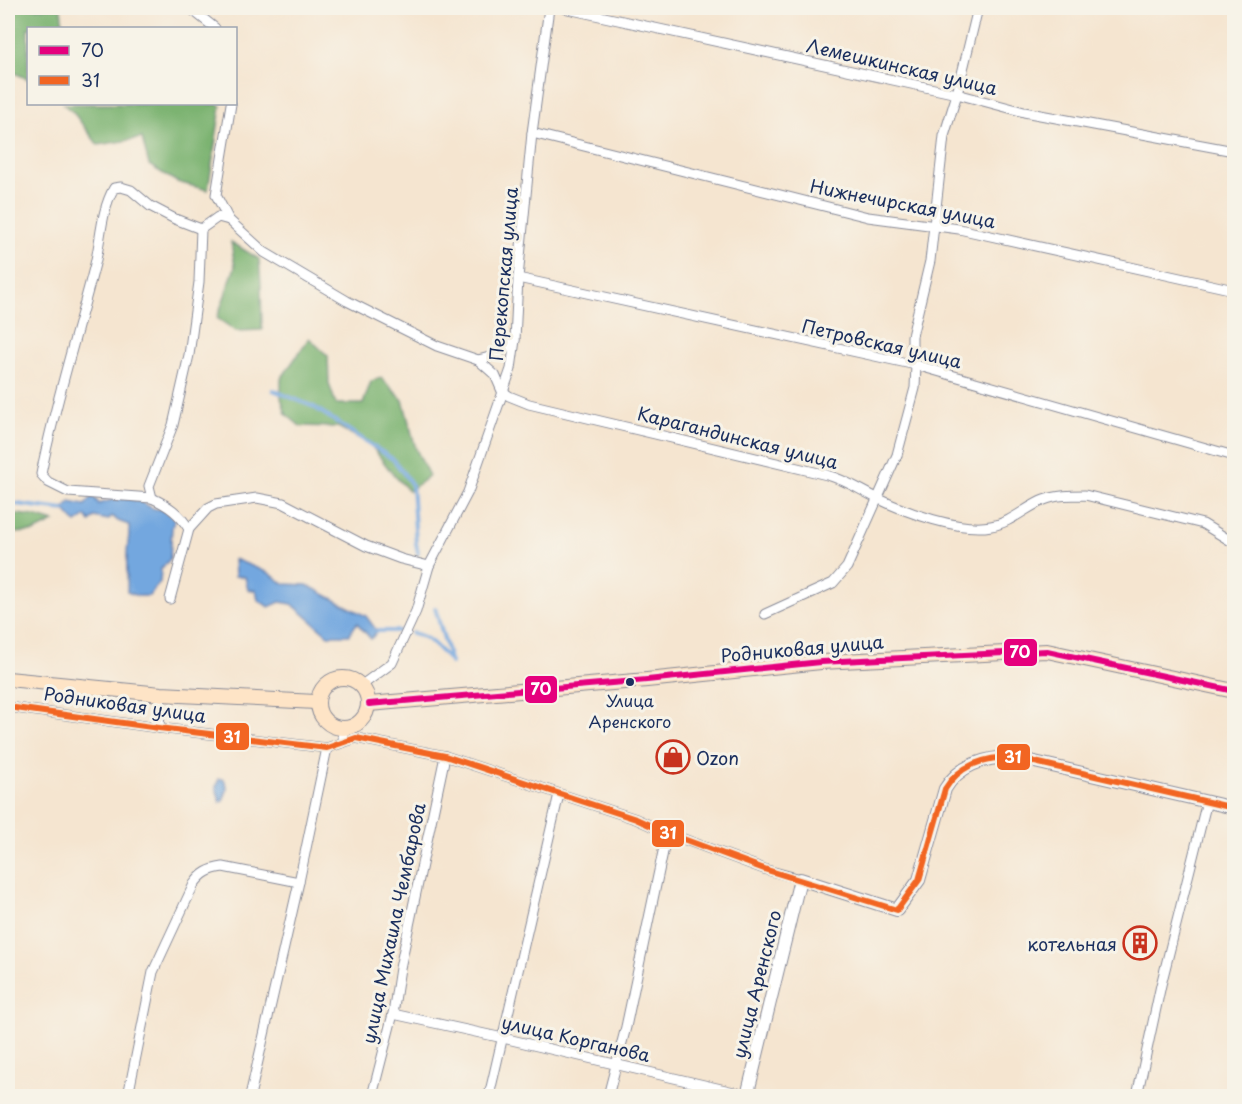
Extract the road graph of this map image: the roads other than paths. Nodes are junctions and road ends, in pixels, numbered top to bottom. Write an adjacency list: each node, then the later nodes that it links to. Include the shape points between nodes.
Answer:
1 (190, 8): 5 (street)
2 (549, 8): 8 (street, Перекопская улица)
3 (562, 8): 6 (street, Лемешкинская улица)
4 (978, 8): 6 (street)
5 (213, 27)
6 (957, 94): 9 (street, Лемешкинская улица, via 1024,112); 11 (street, via 944,135)
7 (231, 105): 10 (street, via 216,195)
8 (532, 133): 11 (street, Нижнечирская улица, via 868,217); 13 (street, Перекопская улица)
9 (1234, 151)
10 (229, 220): 12 (street, via 218,217); 16 (street, via 264,252 347,302 437,346)
11 (933, 226): 14 (street, Нижнечирская улица); 17 (street, via 930,261 912,336)
12 (201, 229): 20 (street, via 199,282 189,355 173,425 149,486); 20 (street, via 150,206 131,190 114,189 108,198 96,261 41,474 68,492)
13 (518, 278): 15 (street, Перекопская улица); 17 (street, Петровская улица)
14 (1234, 290)
15 (515, 340): 16 (street, via 496,355); 18 (street, Перекопская улица, via 511,369)
16 (478, 360): 18 (street, via 495,375)
17 (916, 365): 19 (street, Петровская улица); 21 (street, via 905,429)
18 (502, 391): 21 (street, Карагандинская улица, via 529,404 827,475); 24 (street, Перекопская улица, via 468,492)
19 (1234, 456)
20 (152, 498): 22 (street, via 181,516)
21 (877, 498): 23 (street, Карагандинская улица, via 954,525 980,528 1004,523 1045,500 1085,495 1203,524); 26 (street, via 847,567 833,584)
22 (189, 529): 24 (street, via 216,504 257,498 271,500 366,546); 25 (street)
23 (1234, 543)
24 (429, 566): 28 (street, Перекопская улица, via 416,611 392,663)
25 (170, 599)
26 (765, 614)
27 (8, 679): 30 (main road, Родниковая улица)
28 (362, 685): 31 (main road, via 343,677 324,684); 32 (main road)
29 (1234, 691): 32 (main road, Родниковая улица, via 1047,651 821,662)
30 (161, 694): 31 (main road, Родниковая улица); 34 (street)
31 (316, 702): 35 (main road, via 323,721)
32 (369, 704): 35 (main road, Родниковая улица, via 361,722)
33 (8, 706): 34 (street, Родниковая улица)
34 (159, 728): 36 (street, Родниковая улица)
35 (343, 736): 36 (street, Родниковая улица); 37 (street, Родниковая улица)
36 (327, 748): 43 (street)
37 (445, 756): 38 (street, Родниковая улица); 44 (street, улица Михаила Чембарова)
38 (559, 794): 41 (street, Родниковая улица, via 636,819); 45 (street)
39 (1207, 801): 40 (street); 42 (street, Родниковая улица, via 1012,757 990,758 954,777 945,789 920,880 897,910); 53 (street)
40 (1234, 808)
41 (667, 834): 42 (street, Родниковая улица); 46 (street)
42 (800, 879): 52 (street, улица Аренского)
43 (299, 882): 47 (street, via 215,868 202,874 194,884 153,972); 48 (street)
44 (393, 1014): 45 (street, улица Корганова); 49 (street, улица Михаила Чембарова)
45 (503, 1038): 46 (street, улица Корганова); 50 (street)
46 (616, 1065): 51 (street); 52 (street, улица Корганова)
47 (128, 1096)
48 (250, 1096)
49 (372, 1096)
50 (489, 1096)
51 (608, 1096)
52 (749, 1096)
53 (1137, 1096)

